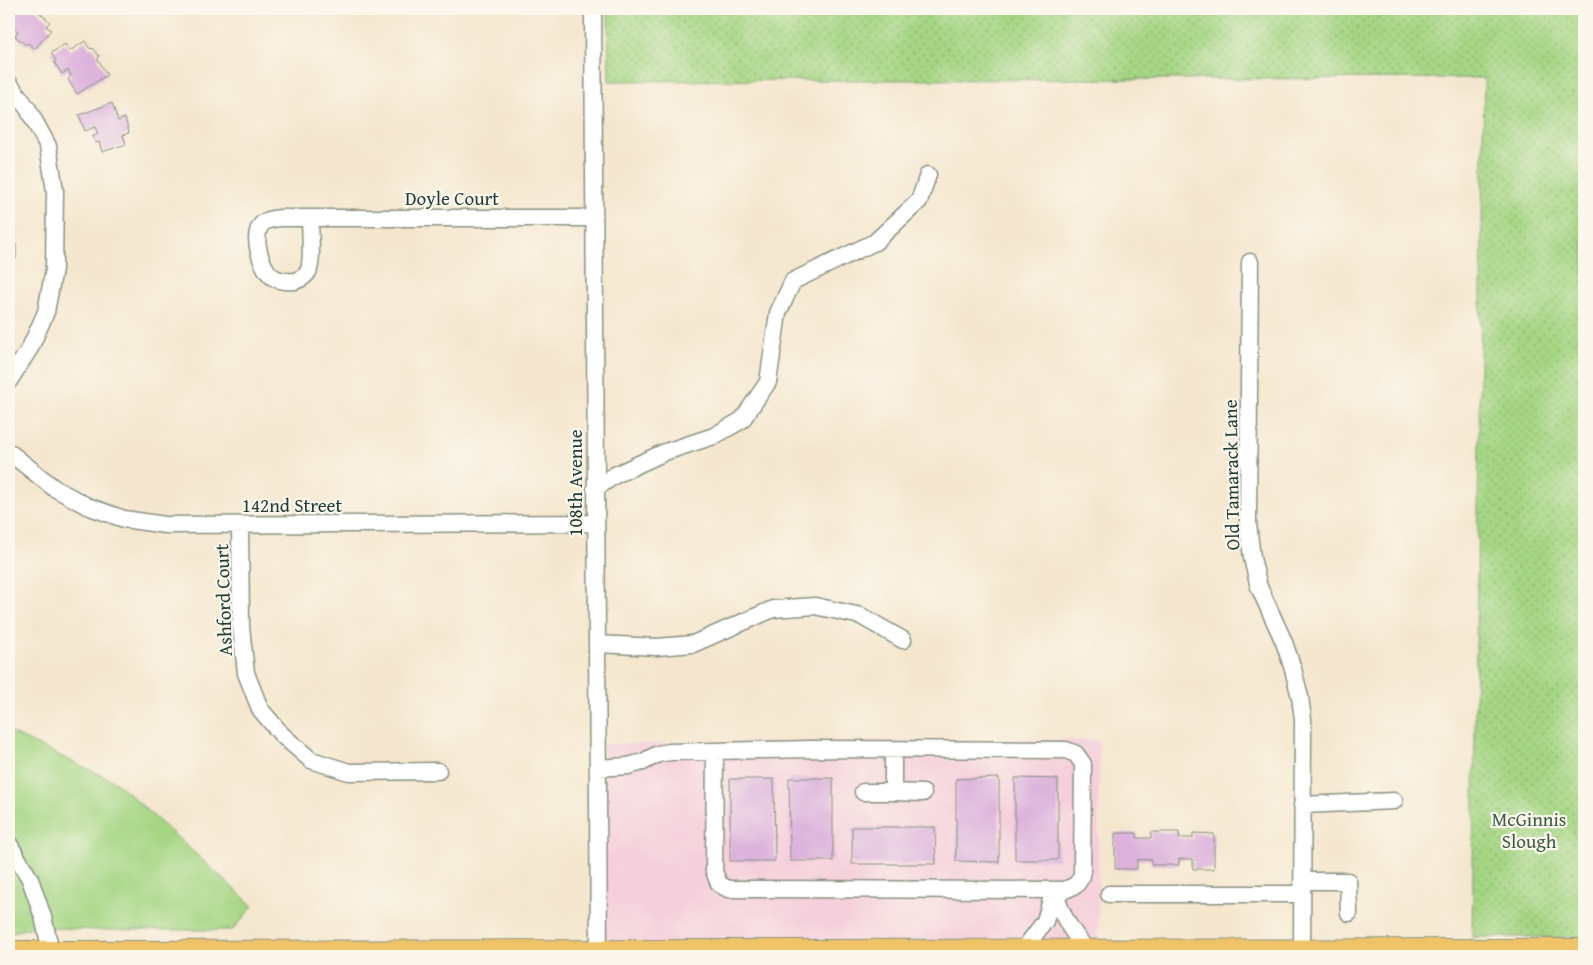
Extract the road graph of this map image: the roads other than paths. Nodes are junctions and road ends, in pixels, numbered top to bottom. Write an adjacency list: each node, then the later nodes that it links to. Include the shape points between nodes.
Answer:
1 (592, 9): 5 (street, 108th Avenue)
2 (9, 83): 7 (street, via 48,146 55,191 54,269 46,312 30,348)
3 (928, 175): 9 (street, via 918,202 875,242 794,281 778,313 768,382 742,420 714,436 665,452 615,475)
4 (310, 218): 5 (street, Doyle Court)
5 (594, 218): 9 (street, 108th Avenue)
6 (1250, 262): 22 (street, Old Tamarack Lane, via 1250,539 1259,587 1284,642 1300,697 1303,719)
7 (9, 381)
8 (9, 452): 11 (street, 142nd Street, via 54,488 87,506 124,519 165,525)
9 (595, 489): 10 (street, 108th Avenue)
10 (595, 523): 11 (street, 142nd Street); 13 (street, 108th Avenue)
11 (240, 525): 17 (street, Ashford Court, via 241,626 246,673 260,710 311,760 350,772)
12 (903, 640): 13 (street, via 861,616 815,606 773,609 693,644 657,647)
13 (598, 644): 16 (street, 108th Avenue)
14 (893, 750): 15 (street); 19 (street); 25 (street, via 1066,750 1076,754 1083,764 1082,876 1066,890)
15 (715, 751): 16 (street, via 670,752 628,766); 25 (street, via 714,871 719,884 728,889)
16 (598, 768): 34 (street, 108th Avenue)
17 (438, 771)
18 (863, 792): 19 (street)
19 (893, 792): 20 (street)
20 (922, 793)
21 (1394, 801): 22 (street)
22 (1302, 805): 24 (street, Old Tamarack Lane)
23 (9, 844): 33 (street, via 30,879)
24 (1302, 888): 26 (street); 27 (street, via 1348,881); 28 (street, Old Tamarack Lane)
25 (1054, 890): 29 (street, via 1045,921); 30 (street, via 1062,914)
26 (1109, 894)
27 (1349, 913)
28 (1302, 948): 30 (main road); 31 (main road)
29 (1024, 949): 30 (main road); 35 (main road)
30 (1086, 949)
31 (1584, 949)
32 (9, 951): 33 (main road)
33 (51, 951): 34 (main road)
34 (599, 953): 35 (main road)
35 (747, 953)

